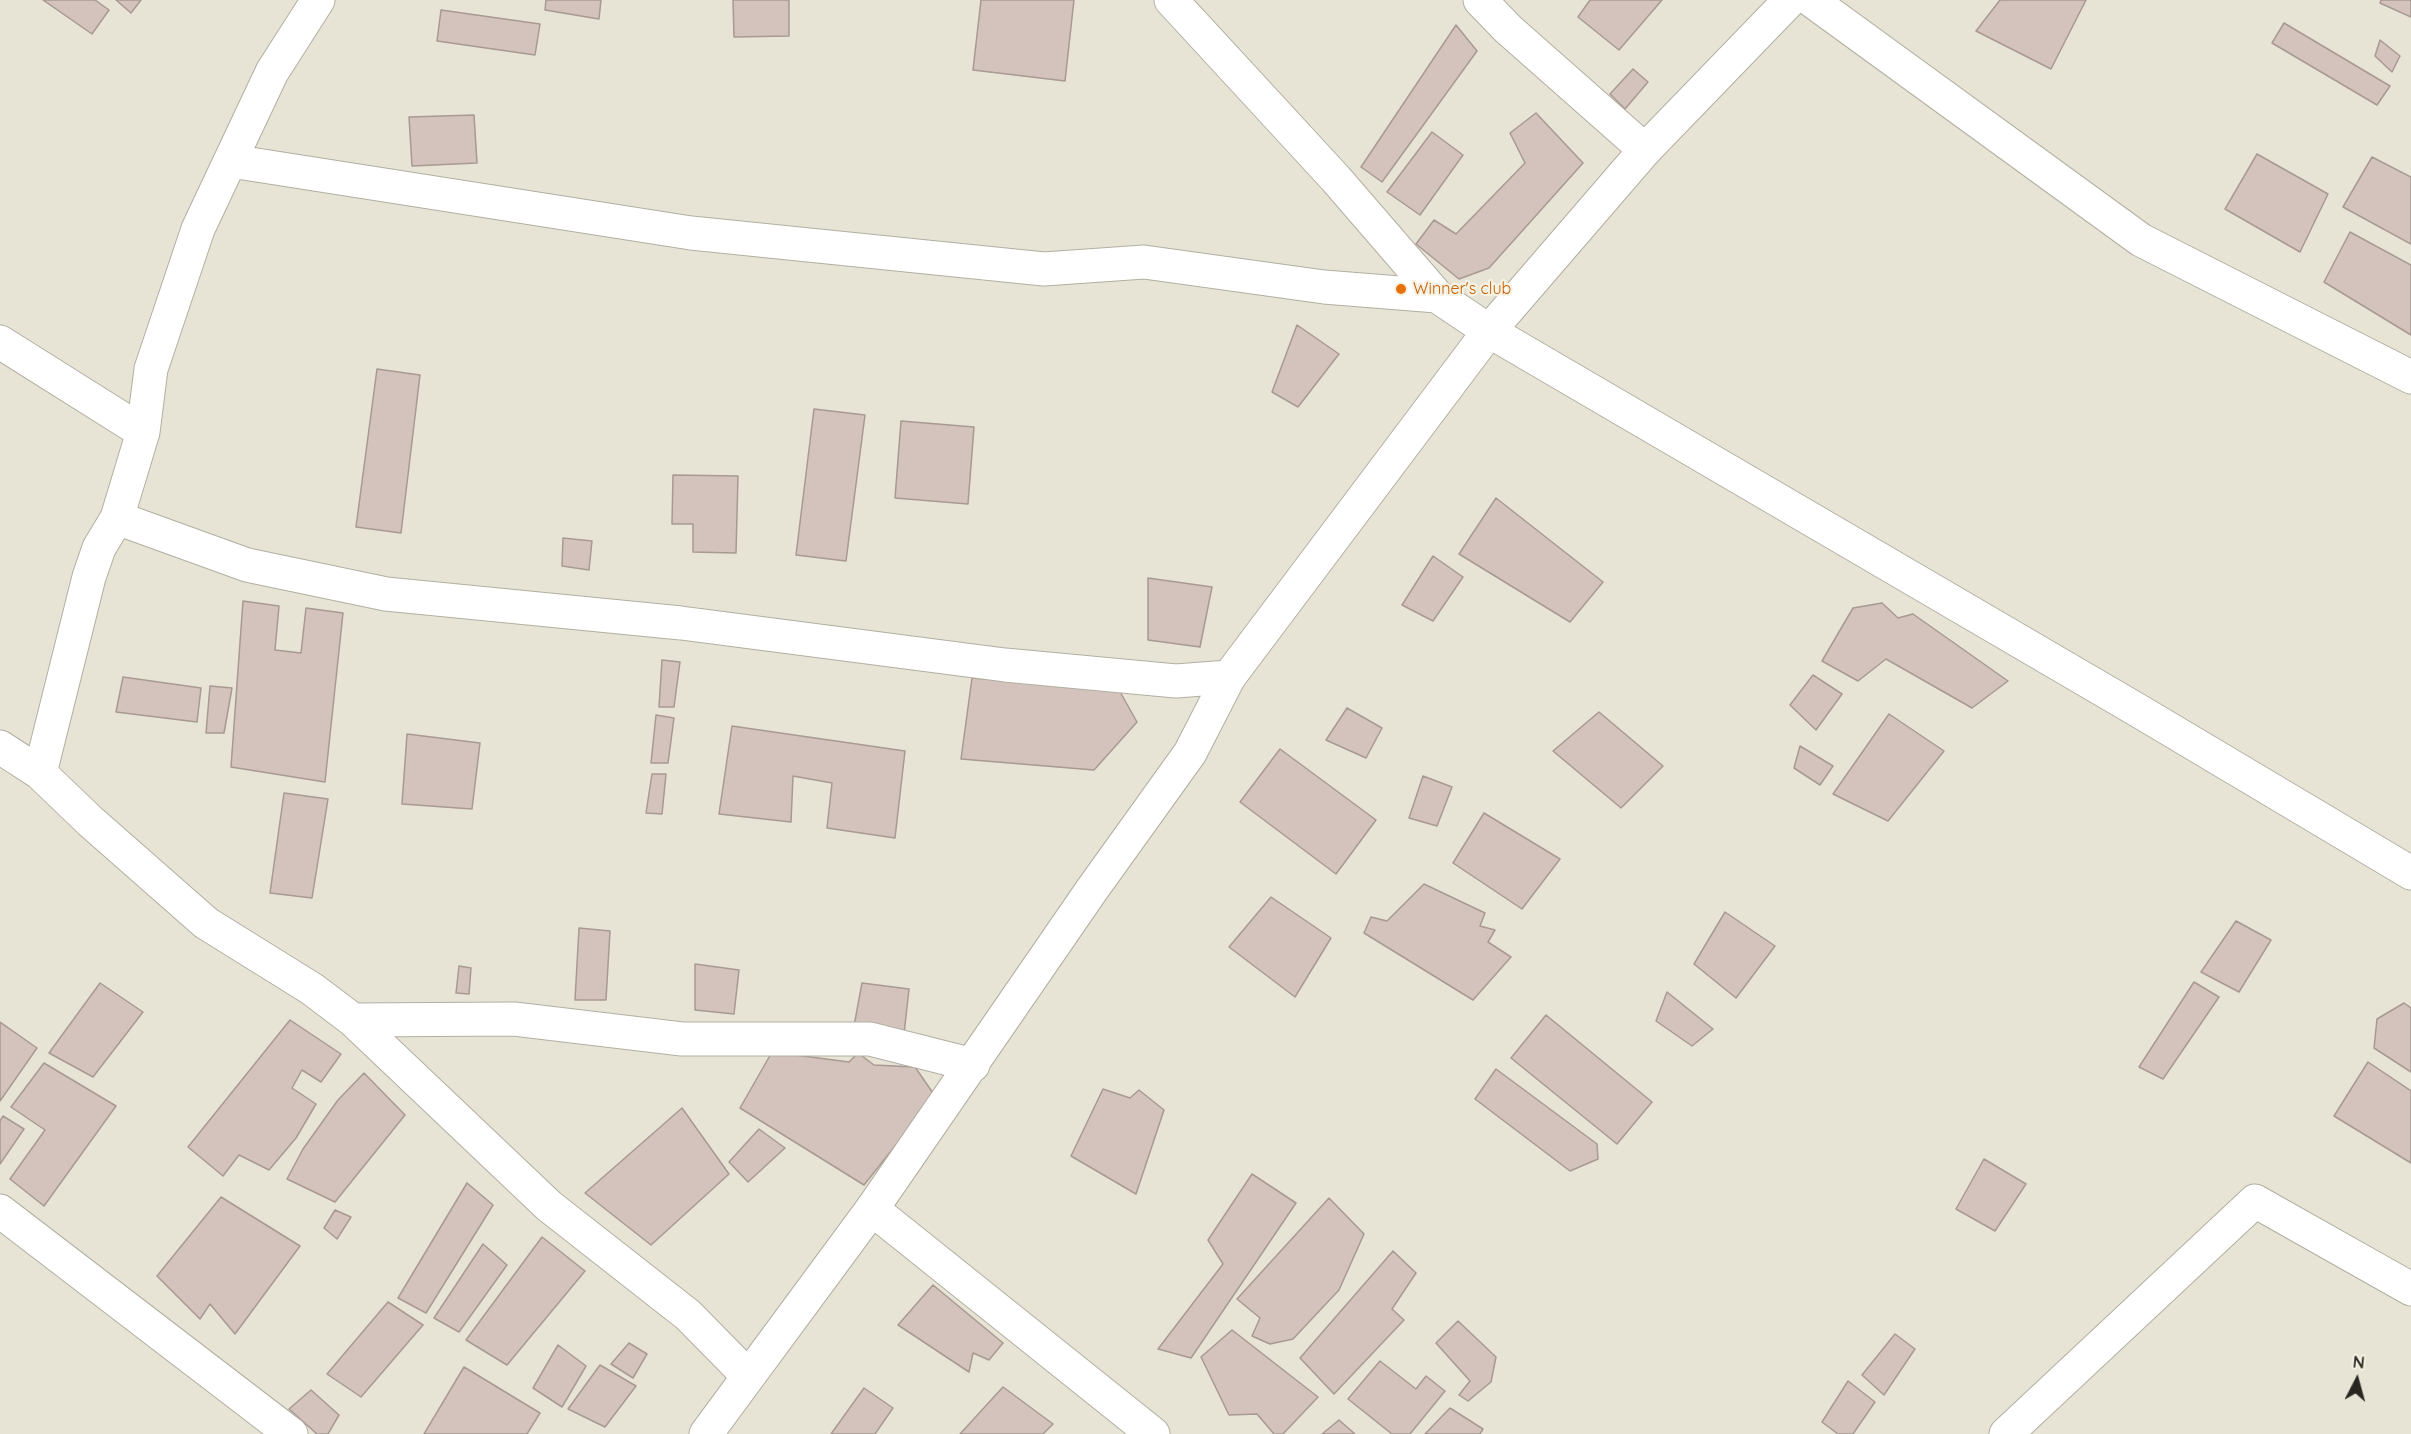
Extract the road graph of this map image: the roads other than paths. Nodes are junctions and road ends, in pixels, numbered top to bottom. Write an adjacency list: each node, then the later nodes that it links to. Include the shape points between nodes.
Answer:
1 (318, 0): 7 (street, via 272,72)
2 (1171, 0): 8 (street, via 1336,179)
3 (1480, 0): 6 (street)
4 (1790, 0): 6 (street)
5 (1811, 0): 11 (street, via 2141,240)
6 (1645, 150): 9 (street)
7 (231, 161): 8 (street, via 691,233 1044,269 1144,262 1324,288); 12 (street, via 198,230 152,369)
8 (1437, 296): 9 (street)
9 (1489, 331): 14 (street); 17 (street)
10 (0, 342): 12 (street)
11 (2411, 376)
12 (143, 432): 13 (street)
13 (117, 518): 14 (street, via 247,565 386,594 681,623 1005,665 1176,681); 16 (street, via 99,548 89,578)
14 (1229, 678): 19 (street, via 1190,753)
15 (0, 747): 16 (street)
16 (40, 773): 18 (street, via 206,922 312,989)
17 (2411, 873)
18 (353, 1020): 19 (street, via 514,1019 682,1039 870,1039); 23 (street, via 549,1206 688,1315)
19 (973, 1065): 20 (street)
20 (872, 1209): 23 (street); 26 (street)
21 (0, 1211): 25 (street)
22 (2411, 1289): 27 (street, via 2255,1201)
23 (748, 1376): 24 (street)
24 (710, 1432)
25 (291, 1434)
26 (1153, 1434)
27 (2006, 1434)

